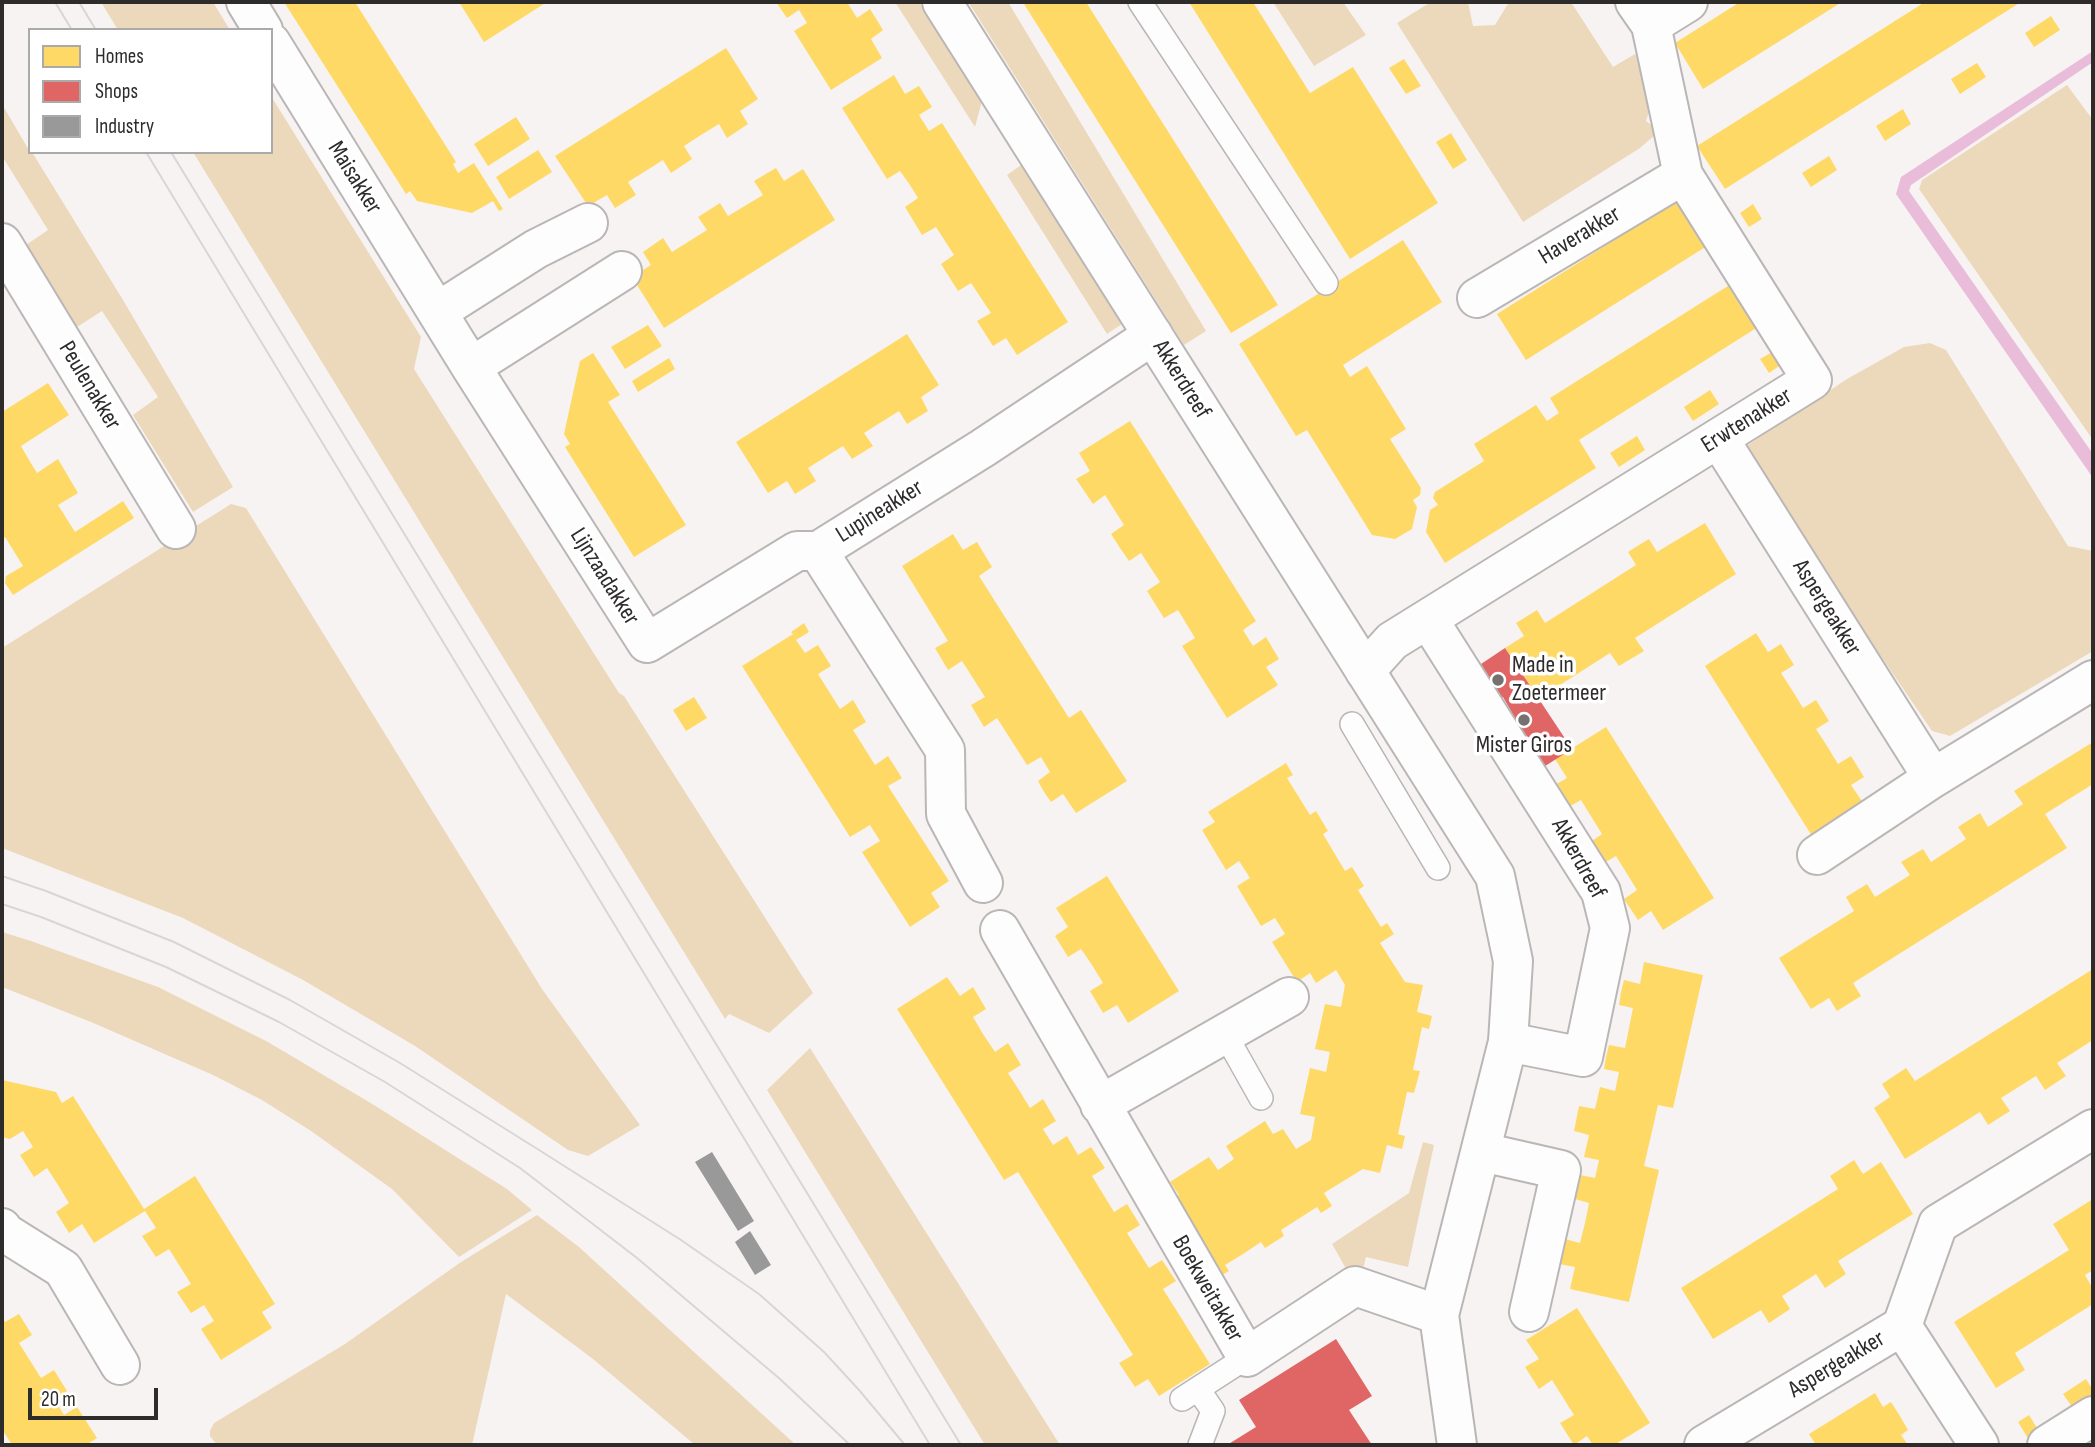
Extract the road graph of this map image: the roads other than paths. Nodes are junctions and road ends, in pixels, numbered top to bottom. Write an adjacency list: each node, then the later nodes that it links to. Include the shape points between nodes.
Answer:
1 (246, 2): 6 (street)
2 (942, 2): 15 (street, Akkerdreef)
3 (1140, 2): 12 (lane)
4 (1688, 2): 5 (street)
5 (1643, 14): 8 (street, Erwtenakker)
6 (262, 28)
7 (273, 46): 14 (street, Maisakker)
8 (1684, 175): 13 (street, Haverakker); 17 (street, Erwtenakker, via 1812,380)
9 (588, 223): 14 (street, via 536,249)
10 (2, 243): 18 (street, Peulenakker)
11 (622, 271): 16 (street)
12 (1326, 283)
13 (1477, 298)
14 (437, 312): 16 (street, Maisakker)
15 (1153, 335): 19 (street, Lupineakker, via 983,449); 21 (street, Akkerdreef)
16 (464, 355): 19 (street, Lijnzaadakker, via 646,643 797,551)
17 (1719, 439): 20 (street, Erwtenakker); 25 (street, Aspergeakker)
18 (176, 529)
19 (818, 551): 29 (street, Lupineakker, via 945,750 946,814)
20 (1429, 619): 21 (street, Erwtenakker, via 1392,641); 33 (street, Akkerdreef, via 1601,892 1610,928 1583,1056)
21 (1365, 671): 24 (street, Akkerdreef)
22 (2093, 680): 25 (street)
23 (1352, 724): 26 (lane)
24 (1420, 757): 26 (lane); 33 (street, Akkerdreef, via 1495,876 1513,961)
25 (1933, 778): 27 (street)
26 (1386, 781): 28 (lane)
27 (1817, 855)
28 (1438, 868)
29 (983, 883)
30 (1000, 930): 35 (street, Boekweitakker)
31 (1289, 997): 32 (street)
32 (1225, 1034): 34 (lane); 35 (street)
33 (1508, 1042): 37 (street, Akkerdreef)
34 (1261, 1098)
35 (1100, 1105): 42 (street, Boekweitakker)
36 (2093, 1129): 41 (street, Aspergeakker, via 1938,1224)
37 (1482, 1152): 39 (street, via 1561,1170); 40 (street, Akkerdreef)
38 (3, 1231): 43 (street, via 63,1269)
39 (1529, 1312)
40 (1439, 1315): 42 (street, Boekweitakker, via 1355,1286); 46 (street, Akkerdreef)
41 (1902, 1326): 47 (street, Aspergeakker); 48 (street)
42 (1247, 1357): 45 (lane, via 1190,1394 1213,1411)
43 (120, 1365)
44 (2093, 1416): 49 (street)
45 (1200, 1445)
46 (1457, 1445)
47 (1704, 1445)
48 (1979, 1445)
49 (2047, 1445)

